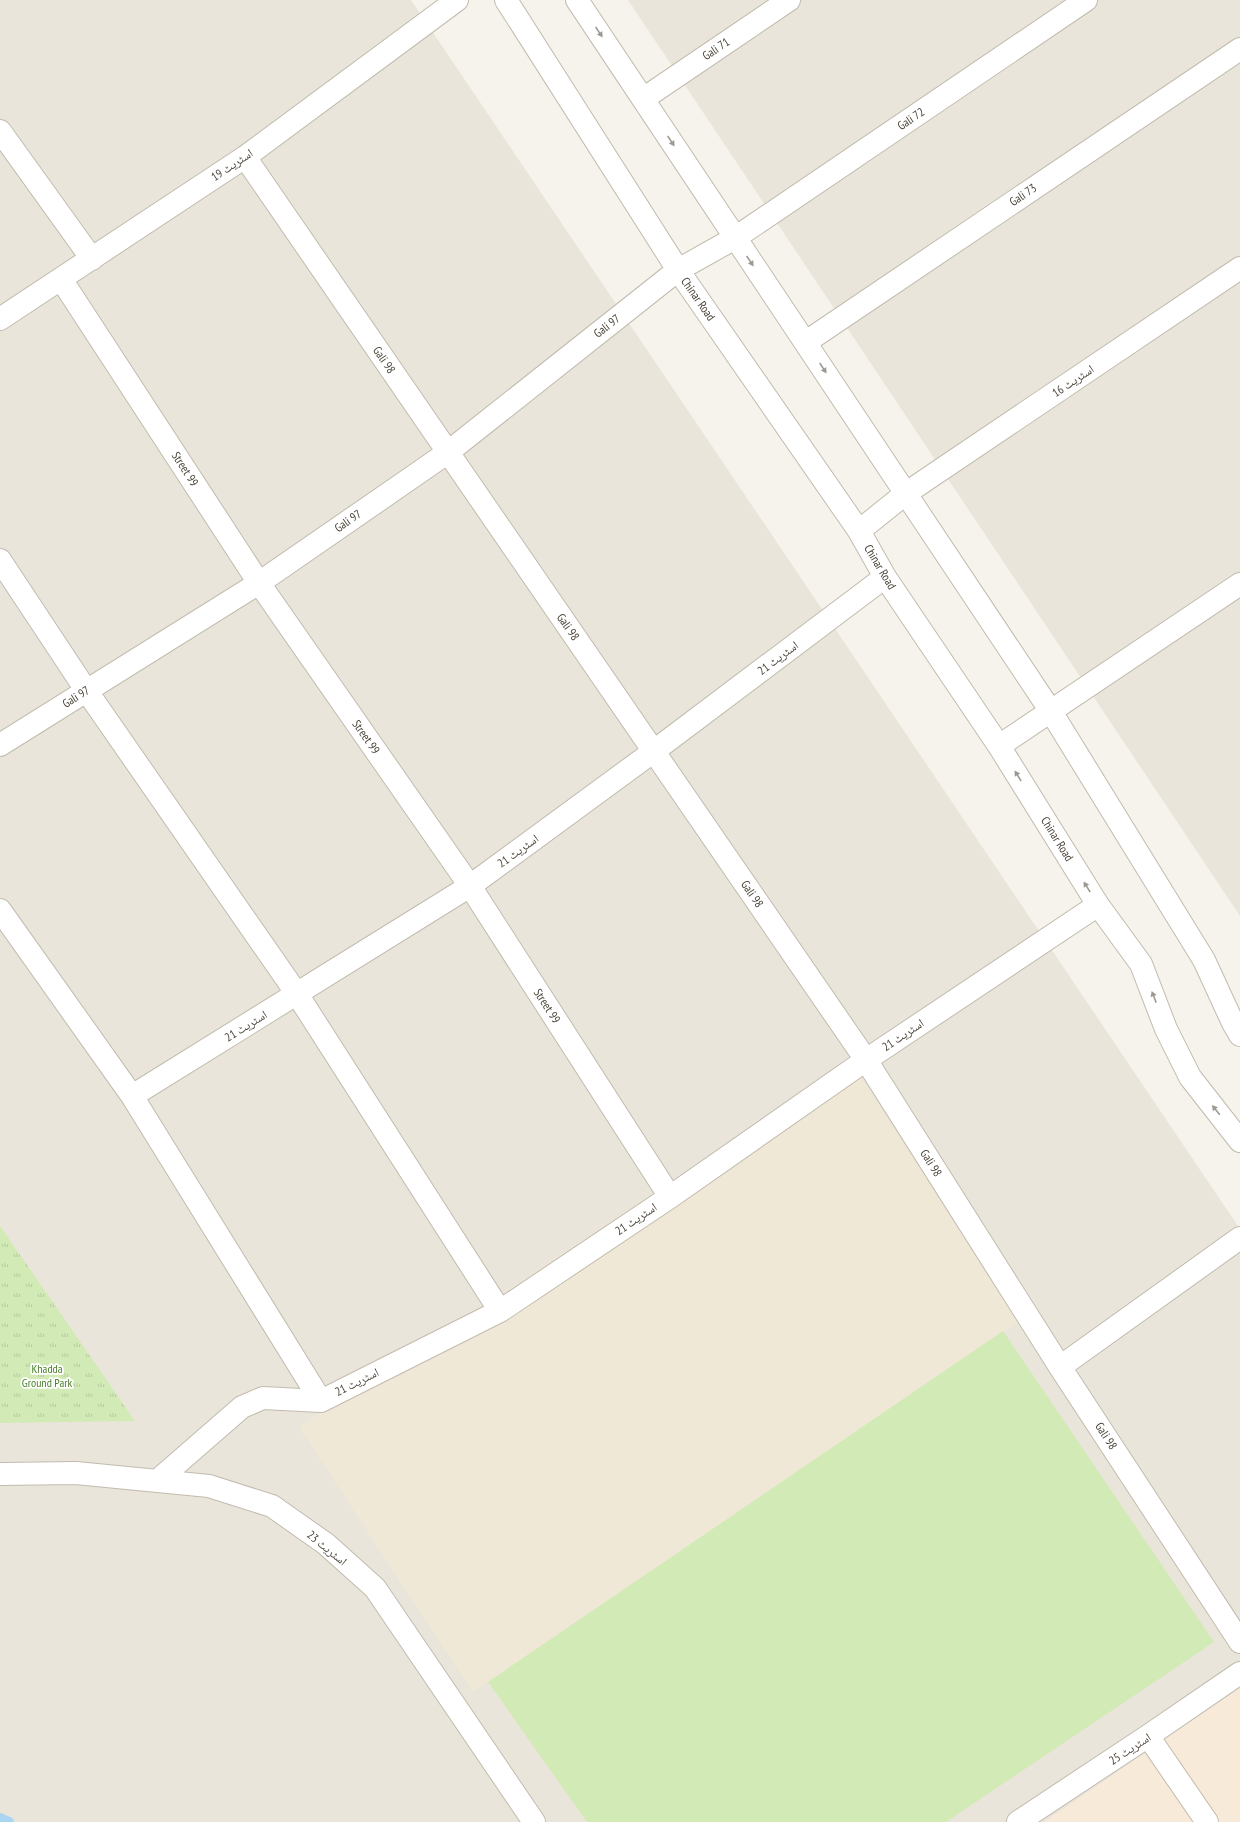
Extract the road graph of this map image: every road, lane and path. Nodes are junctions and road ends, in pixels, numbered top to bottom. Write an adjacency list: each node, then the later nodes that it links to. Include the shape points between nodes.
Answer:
1 (457, 0): 9 (street, اسٹریٹ 19)
2 (506, 0): 13 (street, Chinar Road)
3 (577, 0): 7 (street, one-way to 7)
4 (789, 0): 7 (street, Gali 71)
5 (1086, 0): 10 (street, Gali 72)
6 (1240, 49): 16 (street, Gali 73)
7 (643, 99): 10 (street, one-way to 10)
8 (0, 131): 11 (street)
9 (245, 157): 11 (street, اسٹریٹ 19); 17 (street, Gali 98)
10 (735, 238): 13 (street, Gali 72); 16 (street, one-way to 16)
11 (92, 259): 14 (street, اسٹریٹ 19)
12 (1240, 268): 18 (street, اسٹریٹ 16)
13 (678, 270): 17 (street, Gali 97); 19 (street, Chinar Road)
14 (61, 279): 15 (street, اسٹریٹ 19); 22 (street, Street 99)
15 (0, 319)
16 (806, 342): 18 (street, one-way to 18)
17 (447, 453): 22 (street, Gali 97); 28 (street, Gali 98)
18 (905, 494): 19 (street, اسٹریٹ 16); 25 (street)
19 (859, 531): 21 (street, Chinar Road)
20 (0, 560): 24 (street)
21 (885, 577): 27 (street, Chinar Road); 28 (street, اسٹریٹ 21)
22 (259, 583): 24 (street, Gali 97); 29 (street, Street 99)
23 (1240, 584): 25 (street)
24 (86, 690): 26 (street, Gali 97); 32 (street)
25 (1050, 710): 27 (street); 33 (street, via 1204,960 1232,1023)
26 (0, 745)
27 (999, 746): 30 (street, Chinar Road, one-way to 27)
28 (654, 751): 29 (street, اسٹریٹ 21); 34 (street, Gali 98)
29 (470, 886): 32 (street, اسٹریٹ 21); 37 (street, Street 99)
30 (1098, 905): 34 (street, اسٹریٹ 21); 36 (street, Chinar Road, one-way to 30, via 1190,1077 1166,1029 1141,964)
31 (0, 910): 35 (street)
32 (297, 994): 35 (street, اسٹریٹ 21); 39 (street)
33 (1240, 1035)
34 (866, 1060): 37 (street, اسٹریٹ 21); 40 (street, Gali 98)
35 (132, 1096): 41 (street)
36 (1240, 1141)
37 (670, 1197): 39 (street, اسٹریٹ 21)
38 (1240, 1238): 40 (street)
39 (500, 1311): 41 (street, اسٹریٹ 21)
40 (1060, 1367): 44 (street, Gali 98)
41 (321, 1401): 43 (street, اسٹریٹ 21, via 263,1398 242,1407)
42 (0, 1474): 43 (street, اسٹریٹ 23, via 76,1473)
43 (157, 1481): 47 (street, اسٹریٹ 23, via 209,1486 272,1506 326,1544 370,1583)
44 (1240, 1642)
45 (1240, 1673): 46 (street, اسٹریٹ 25)
46 (1148, 1736): 48 (street, اسٹریٹ 25); 49 (street)
47 (534, 1822)
48 (1018, 1822)
49 (1207, 1822)

